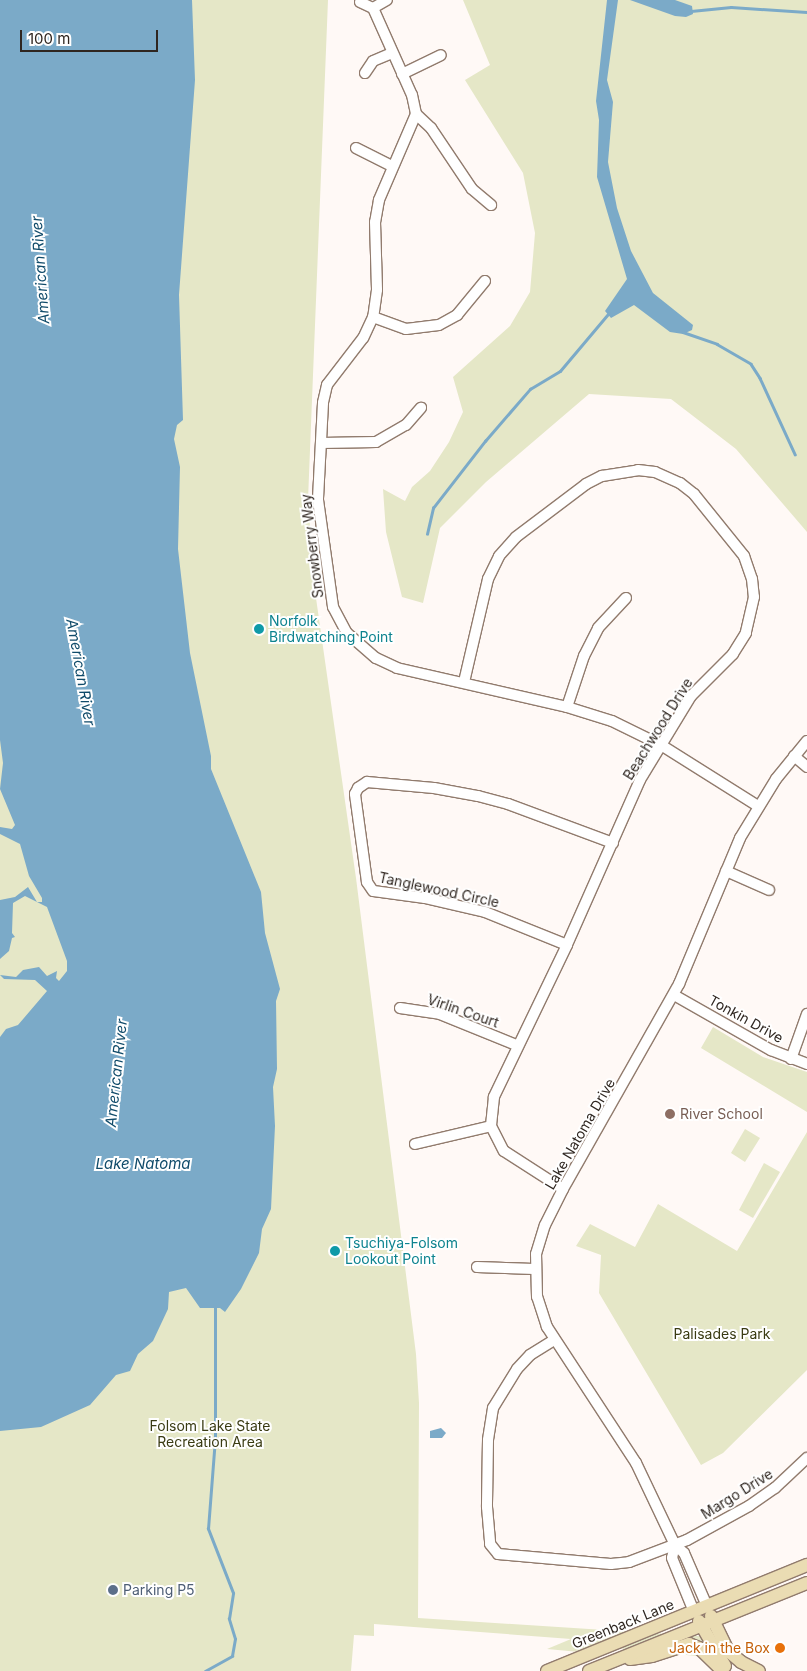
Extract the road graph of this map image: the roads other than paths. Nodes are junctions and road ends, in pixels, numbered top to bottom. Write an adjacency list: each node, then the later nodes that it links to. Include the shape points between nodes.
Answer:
1 (387, 0): 3 (street)
2 (360, 2): 3 (street)
3 (373, 8): 4 (street)
4 (392, 53): 6 (street, via 373,62); 7 (street)
5 (441, 55): 7 (street)
6 (365, 73)
7 (402, 74): 8 (street)
8 (416, 114): 10 (street, Snowberry Way); 11 (street, via 431,128 472,189)
9 (356, 148): 10 (street)
10 (392, 166): 13 (street, Snowberry Way, via 375,222 377,290)
11 (491, 205)
12 (486, 281): 13 (street, via 457,314 440,325 406,329)
13 (373, 317): 15 (street, Snowberry Way, via 363,338 327,385)
14 (421, 408): 15 (street, via 406,426 376,442)
15 (321, 443): 17 (street, Snowberry Way, via 318,500 333,607 347,633 361,649 397,668)
16 (626, 598): 18 (street, via 598,628 584,656)
17 (464, 682): 18 (street, Snowberry Way); 20 (street, Beachwood Drive, via 488,580 494,563 510,543 586,484 602,476 638,470 664,475 694,494 740,548 752,579 754,598 752,616 742,641 691,696)
18 (567, 706): 20 (street, Snowberry Way, via 612,721)
19 (807, 742): 21 (street, Lake Natoma Drive)
20 (661, 745): 23 (street, Snowberry Way); 24 (street, Beachwood Drive, via 640,780)
21 (794, 756): 22 (street); 23 (street, Lake Natoma Drive)
22 (807, 767)
23 (758, 806): 25 (street, Lake Natoma Drive)
24 (613, 843): 27 (street, Beachwood Drive); 27 (street, Tanglewood Circle, via 478,796 367,782 355,794 366,882 373,892 425,898 485,912)
25 (726, 871): 26 (street); 28 (street, Lake Natoma Drive)
26 (769, 890)
27 (567, 945): 31 (street, Beachwood Drive)
28 (674, 995): 32 (street, Tonkin Drive); 36 (street, Lake Natoma Drive)
29 (400, 1008): 31 (street, Virlin Court, via 440,1014)
30 (807, 1014): 32 (street)
31 (516, 1045): 34 (street, Beachwood Drive, via 494,1097)
32 (791, 1059): 33 (street, Tonkin Drive)
33 (807, 1064)
34 (491, 1126): 35 (street); 36 (street, via 504,1151)
35 (415, 1144)
36 (563, 1189): 38 (street, Lake Natoma Drive, via 539,1239)
37 (477, 1267): 38 (street)
38 (534, 1269): 39 (street, Lake Natoma Drive, via 537,1297)
39 (554, 1340): 41 (street, Lake Natoma Drive, via 636,1463); 41 (street, Margo Drive, via 530,1355 517,1369 493,1408 488,1440 487,1507 492,1549 504,1556 611,1564 629,1562)
40 (807, 1458): 41 (street, Margo Drive, via 775,1488 749,1506)
41 (675, 1544): 44 (street, Lake Natoma Drive, via 684,1553); 45 (street, Lake Natoma Drive, via 672,1558)
42 (807, 1565): 44 (main road)
43 (807, 1583): 46 (main road)
44 (708, 1606): 45 (main road); 46 (main road, Greenback Lane)
45 (694, 1612): 46 (main road, Greenback Lane); 49 (main road, Greenback Lane)
46 (708, 1624): 47 (main road); 48 (main road, Greenback Lane); 52 (main road, Greenback Lane, via 720,1660)
47 (618, 1659): 50 (main road); 51 (main road, via 645,1658 689,1644 699,1648)
48 (743, 1667): 53 (main road, Greenback Lane)
49 (547, 1671)
50 (589, 1671)
51 (723, 1671)
52 (730, 1671)
53 (759, 1671)

